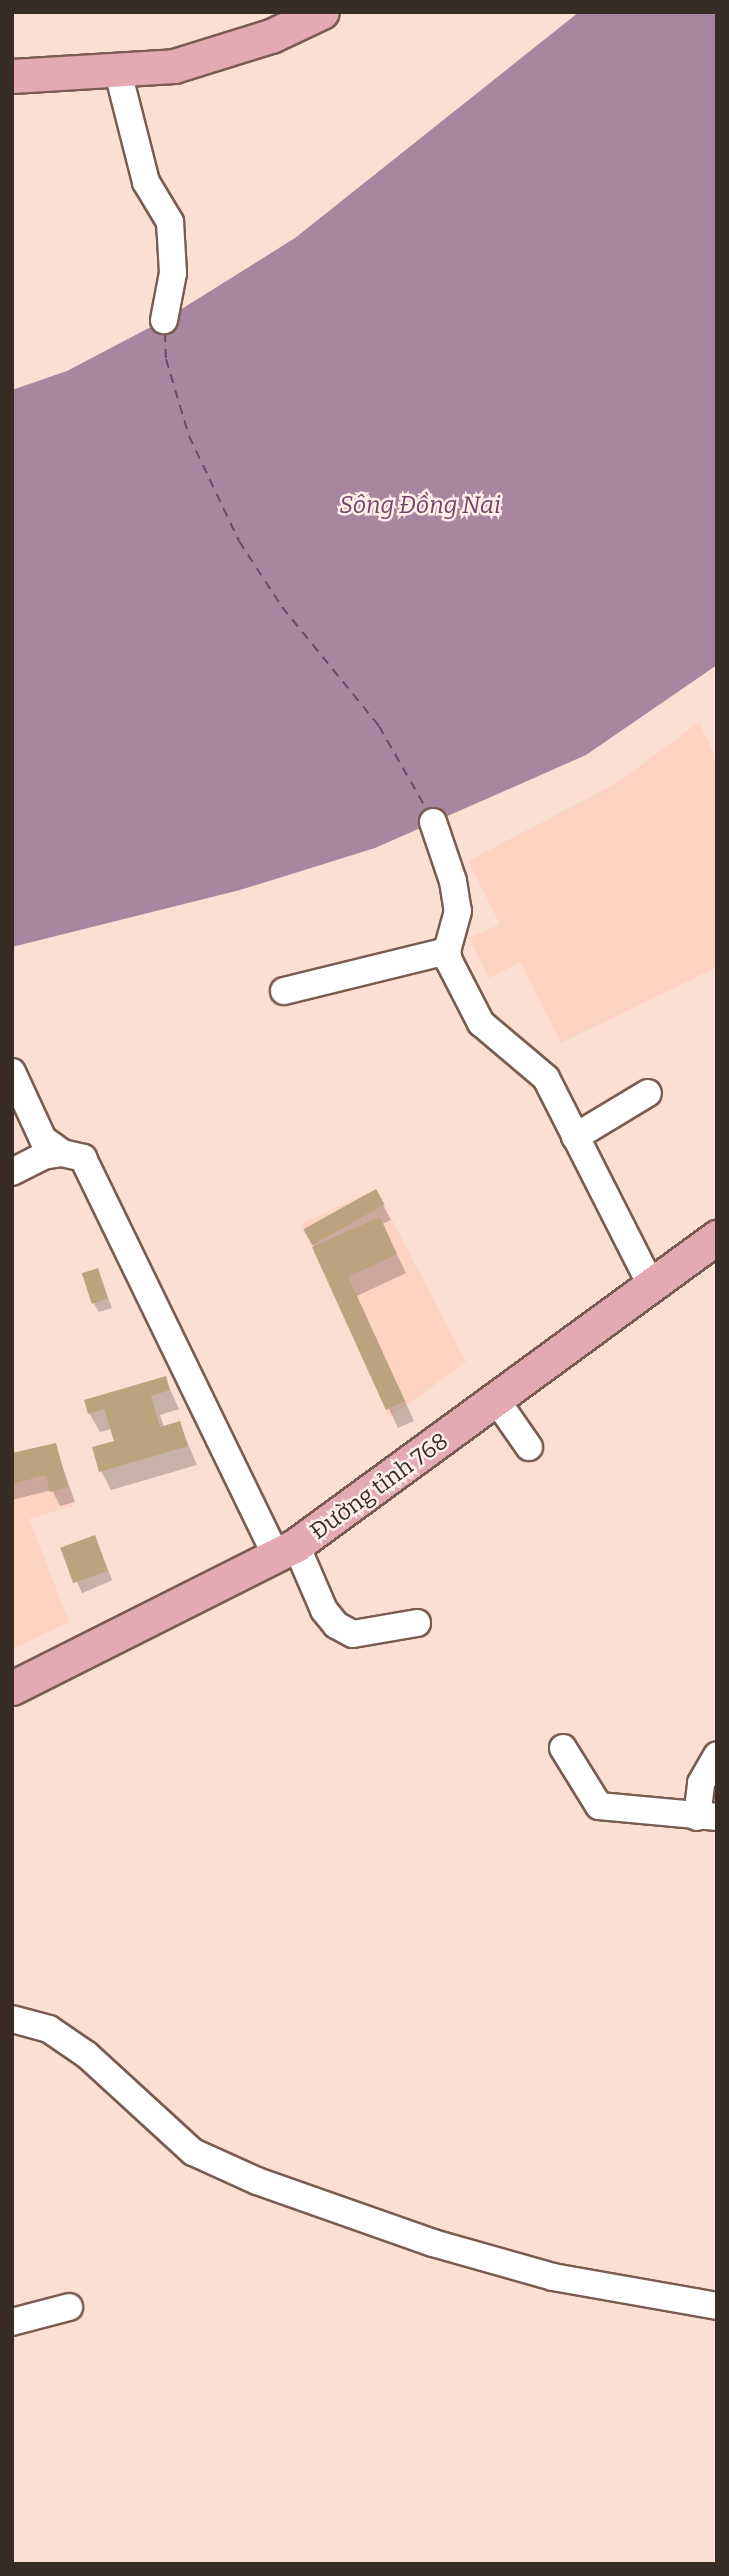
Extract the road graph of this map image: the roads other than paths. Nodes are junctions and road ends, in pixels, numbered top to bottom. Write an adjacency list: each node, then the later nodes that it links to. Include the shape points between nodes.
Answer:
1 (322, 12): 2 (main road, via 271,36 174,66)
2 (118, 72): 3 (main road); 4 (street, via 146,182 170,222 173,273)
3 (12, 76)
4 (164, 320)
5 (433, 822): 6 (street, via 458,911)
6 (447, 951): 7 (street); 10 (street, via 481,1023 546,1078)
7 (284, 992)
8 (12, 1072): 11 (street, via 43,1139)
9 (648, 1093): 10 (street)
10 (575, 1137): 14 (street)
11 (62, 1153): 12 (street, via 43,1156); 17 (street, via 83,1158)
12 (12, 1172)
13 (717, 1237): 14 (main road, Đường tỉnh 768)
14 (651, 1285): 15 (main road, Đường tỉnh 768)
15 (497, 1401): 16 (street); 17 (main road, Đường tỉnh 768)
16 (529, 1447)
17 (286, 1550): 18 (street, via 336,1625 353,1634); 19 (main road, Đường tỉnh 768)
18 (417, 1623)
19 (12, 1688)
20 (563, 1748): 22 (street, via 599,1806)
21 (717, 1755): 22 (street, via 701,1783)
22 (707, 1817)
23 (12, 2019): 24 (street, via 49,2029 87,2055 193,2152 257,2181 433,2243 553,2277)
24 (717, 2306)
25 (69, 2307): 26 (street)
26 (12, 2322)

